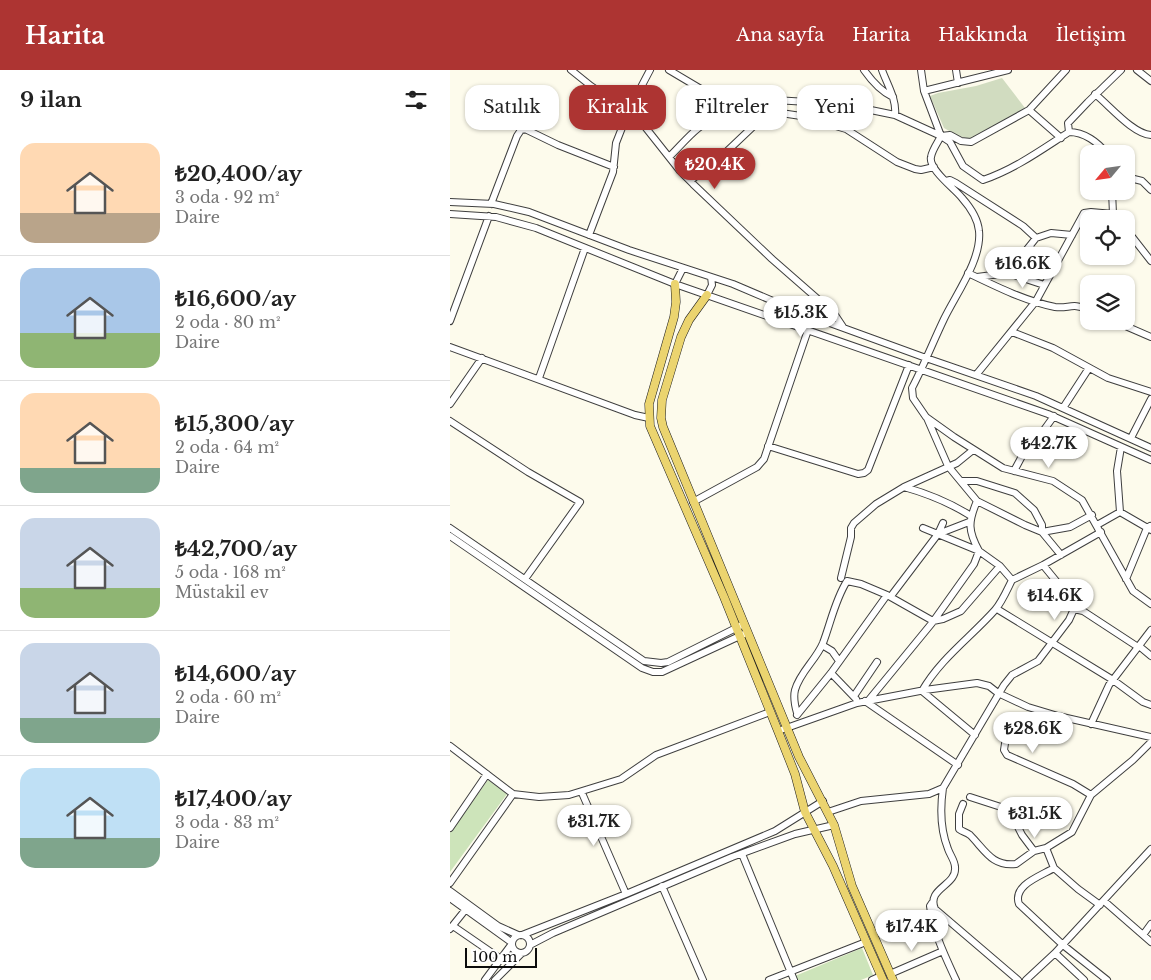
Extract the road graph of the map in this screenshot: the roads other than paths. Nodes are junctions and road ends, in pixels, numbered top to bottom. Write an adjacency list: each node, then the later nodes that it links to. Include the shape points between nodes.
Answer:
1 (571, 70): 14 (street)
2 (650, 70): 15 (street)
3 (864, 70): 18 (street, via 871,80)
4 (882, 70): 18 (street)
5 (921, 70): 16 (street)
6 (956, 70): 13 (street)
7 (1008, 70): 13 (street)
8 (1066, 70): 19 (street)
9 (1121, 70): 17 (street)
10 (1137, 70): 12 (street)
11 (671, 71): 21 (street, via 706,92 724,97 808,102)
12 (1151, 81)
13 (958, 83): 16 (street)
14 (590, 85)
15 (642, 85)
16 (924, 91): 28 (street)
17 (1095, 94): 26 (street, via 1068,123); 27 (street, via 1134,128)
18 (893, 97): 21 (street)
19 (1029, 110): 28 (street, via 971,142 950,135); 29 (street)
20 (787, 114): 33 (street, via 846,129 897,162 914,169)
21 (895, 115): 28 (street)
22 (621, 130): 32 (street, via 616,143)
23 (649, 130): 31 (street)
24 (698, 130): 31 (street)
25 (750, 130): 35 (street)
26 (1069, 132): 29 (street); 30 (street, via 1086,136)
27 (1151, 135)
28 (942, 136): 29 (street, via 950,142 963,166 983,180 1027,160); 33 (street, via 931,156)
29 (1062, 138)
30 (1098, 145)
31 (669, 157): 35 (street)
32 (614, 167): 39 (street, via 525,129 518,133); 43 (street)
33 (934, 167): 36 (street)
34 (1135, 179): 37 (street, via 1142,180)
35 (690, 181): 64 (street, via 820,301)
36 (946, 181): 45 (street, via 956,183 1023,226); 54 (street, via 973,212 979,230 979,243)
37 (1151, 190)
38 (450, 202): 39 (street)
39 (491, 204): 43 (street, via 529,212)
40 (450, 214): 41 (street)
41 (488, 216): 48 (street, via 536,228); 63 (street)
42 (1080, 220): 44 (street)
43 (589, 235): 53 (street)
44 (1072, 235): 45 (street, via 1051,233); 52 (street)
45 (1036, 238): 47 (street)
46 (1135, 240): 50 (street)
47 (1029, 247): 52 (street); 55 (street)
48 (585, 248): 58 (street); 76 (street)
49 (1151, 249): 50 (street)
50 (1146, 254): 51 (street)
51 (1151, 261)
52 (1056, 265): 59 (street)
53 (683, 268): 56 (street); 58 (street)
54 (968, 273): 57 (street); 71 (street)
55 (1008, 273): 57 (street); 59 (street)
56 (711, 277): 60 (street, via 712,285); 64 (street)
57 (976, 277): 61 (street)
58 (675, 284): 60 (street); 82 (main road, via 674,316 651,395)
59 (1044, 286): 61 (street)
60 (707, 295): 65 (street); 96 (main road, via 681,337 661,409 663,427)
61 (1036, 301): 62 (street, via 1057,307); 67 (street)
62 (1080, 307)
63 (450, 321)
64 (844, 328): 71 (street)
65 (808, 330): 72 (street); 86 (street)
66 (1135, 330): 68 (street)
67 (1012, 332): 73 (street, via 1053,348); 75 (street)
68 (1151, 337)
69 (450, 347): 70 (street)
70 (482, 358): 76 (street); 79 (street)
71 (926, 358): 74 (street); 75 (street)
72 (909, 366): 74 (street); 86 (street, via 866,472 858,474)
73 (1089, 368): 77 (street); 80 (street)
74 (922, 370): 81 (street); 83 (street, via 912,388 913,398)
75 (976, 375): 80 (street)
76 (538, 378): 82 (street)
77 (1151, 392)
78 (1151, 399): 85 (street)
79 (450, 404)
80 (1063, 408): 85 (street)
81 (1054, 416): 87 (street); 92 (street)
82 (649, 418): 123 (main road, via 652,433)
83 (927, 418): 89 (street); 91 (street)
84 (450, 421): 114 (street, via 580,502)
85 (1131, 438): 88 (street)
86 (768, 446): 96 (street, via 757,467)
87 (1121, 447): 90 (street); 97 (street, via 1118,472)
88 (1151, 448)
89 (973, 450): 91 (street); 92 (street)
90 (1151, 460)
91 (948, 466): 93 (street); 94 (street)
92 (1014, 471): 98 (street, via 1053,481 1082,500)
93 (961, 481): 95 (street); 105 (street, via 977,480 1015,493 1034,510)
94 (904, 487): 99 (street, via 953,504); 113 (street, via 876,504 851,528)
95 (977, 501): 99 (street); 105 (street)
96 (693, 502): 123 (main road)
97 (1120, 512): 101 (street); 104 (street)
98 (1092, 514): 101 (street); 105 (street, via 1070,527)
99 (970, 519): 107 (street); 109 (street)
100 (943, 523): 107 (street)
101 (1097, 524): 106 (street)
102 (450, 528): 114 (street)
103 (923, 528): 107 (street)
104 (1150, 528): 115 (street)
105 (1042, 532): 110 (street)
106 (1101, 532): 110 (street); 115 (street)
107 (938, 534): 109 (street); 117 (street)
108 (450, 536): 123 (street, via 642,668 653,672 662,672)
109 (979, 551): 112 (street); 121 (street, via 974,564)
110 (1060, 555): 111 (street)
111 (1043, 565): 116 (street); 120 (street, via 1070,598)
112 (1000, 566): 116 (street); 121 (street, via 972,593 961,611)
113 (841, 578)
114 (524, 579): 123 (street, via 644,661 668,662)
115 (1126, 579): 118 (street, via 1133,591)
116 (1012, 580): 119 (street)
117 (889, 595): 121 (street); 125 (street, via 847,581); 128 (street)
118 (1151, 604)
119 (997, 609): 124 (street); 132 (street, via 945,661)
120 (1074, 609): 124 (street); 126 (street, via 1083,611)
121 (933, 621): 135 (street)
122 (1151, 630): 126 (street)
123 (742, 631): 137 (main road); 141 (main road)
124 (1052, 642): 131 (street); 133 (street, via 1038,661 1012,674)
125 (822, 645): 128 (street); 138 (street, via 796,686)
126 (1138, 647): 127 (street); 131 (street)
127 (1151, 656)
128 (839, 661): 130 (street)
129 (877, 662): 134 (street)
130 (831, 673): 134 (street); 138 (street)
131 (1113, 680): 136 (street); 140 (street)
132 (922, 691): 133 (street, via 978,683); 135 (street); 143 (street)
133 (998, 693): 139 (street); 143 (street)
134 (854, 696): 135 (street)
135 (864, 702): 141 (street); 147 (street)
136 (1151, 705)
137 (770, 712): 142 (main road); 150 (street, via 656,755 620,779)
138 (797, 713): 141 (street)
139 (1058, 716): 140 (street); 152 (street, via 1029,720 1020,731 1006,737 1004,750 1007,755)
140 (1090, 724): 144 (street)
141 (791, 726): 142 (street); 154 (main road, via 804,768)
142 (778, 731): 156 (main road, via 795,774)
143 (976, 735): 147 (street)
144 (1151, 737)
145 (1151, 742): 152 (street)
146 (450, 746): 148 (street)
147 (958, 765): 149 (street)
148 (487, 774): 151 (street); 159 (street)
149 (943, 788): 157 (street, via 930,794 861,801); 171 (street, via 942,827 956,866 954,875 934,896)
150 (582, 792): 151 (street, via 556,796); 169 (street)
151 (513, 794): 166 (street)
152 (1091, 795): 161 (street, via 1072,832)
153 (970, 797): 163 (street, via 1004,808)
154 (823, 802): 156 (street); 157 (main road)
155 (963, 804): 163 (street, via 959,814 960,829 971,836 989,858 997,863 1016,864)
156 (805, 812): 160 (main road); 169 (street, via 775,830)
157 (828, 812): 158 (main road)
158 (834, 825): 160 (street); 189 (main road, via 852,886)
159 (450, 828)
160 (813, 830): 164 (street); 178 (main road, via 833,866)
161 (1046, 848): 163 (street); 165 (street)
162 (1151, 849): 172 (street)
163 (1034, 851)
164 (742, 854): 167 (street); 188 (street)
165 (1054, 868): 172 (street, via 1078,889); 182 (street, via 1022,887 1018,900 1021,908)
166 (450, 883)
167 (662, 886): 181 (street); 194 (street)
168 (450, 891): 176 (street, via 498,926)
169 (626, 894): 176 (street)
170 (450, 898): 173 (street)
171 (932, 903): 183 (street, via 931,911); 199 (street)
172 (1102, 903): 177 (street); 182 (street)
173 (466, 909): 175 (street); 180 (street)
174 (1151, 924): 177 (street)
175 (451, 927): 186 (street)
176 (520, 935): 180 (street); 181 (street, via 527,937)
177 (1143, 935): 179 (street)
178 (866, 942): 188 (street); 190 (main road)
179 (1151, 942)
180 (511, 943): 185 (street); 186 (street)
181 (530, 945): 185 (street)
182 (1063, 945): 184 (street); 187 (street)
183 (943, 951): 189 (street); 198 (street)
184 (1055, 953): 191 (street); 200 (street)
185 (521, 954): 193 (street)
186 (501, 959): 192 (street)
187 (1089, 965): 191 (street); 201 (street)
188 (791, 970): 195 (street); 196 (street)
189 (892, 977)
190 (882, 978): 197 (street)
191 (1082, 978)
192 (485, 980)
193 (495, 980)
194 (703, 980)
195 (769, 980)
196 (794, 980)
197 (872, 980)
198 (956, 980)
199 (1018, 980)
200 (1026, 980)
201 (1107, 980)

